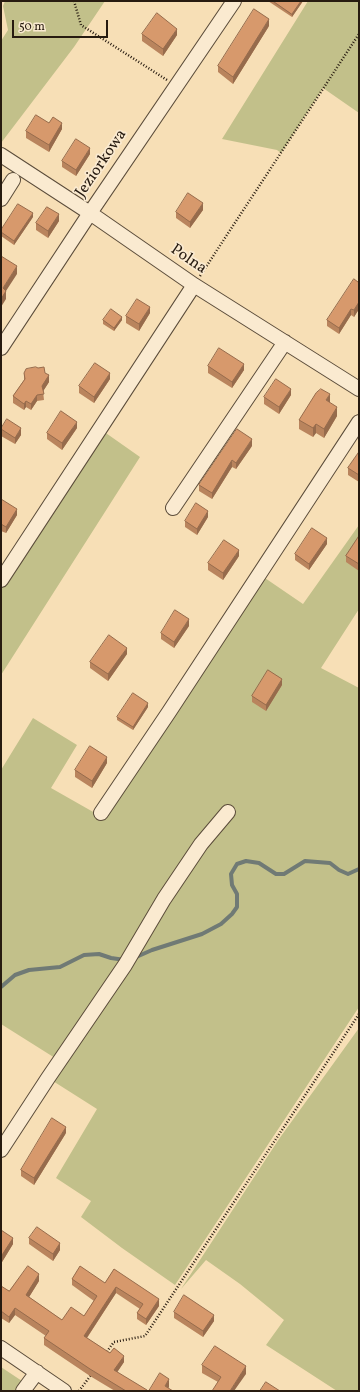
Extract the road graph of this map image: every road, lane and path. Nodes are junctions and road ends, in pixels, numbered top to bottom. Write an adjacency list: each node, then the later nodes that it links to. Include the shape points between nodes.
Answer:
1 (74, 1): 4 (path, via 81,25)
2 (234, 1): 4 (street, Jeziorkowa)
3 (359, 34): 9 (path)
4 (175, 86): 8 (street, Jeziorkowa)
5 (1, 155): 8 (street, Polna)
6 (13, 180): 7 (street)
7 (1, 199)
8 (90, 213): 9 (street, Polna); 11 (street, Jeziorkowa)
9 (194, 285): 10 (street, Polna); 15 (street)
10 (285, 342): 12 (street, Polna); 14 (street)
11 (1, 348)
12 (359, 389)
13 (359, 422): 17 (street)
14 (173, 508)
15 (1, 580)
16 (228, 812): 19 (street, via 201,844 164,899 125,965)
17 (101, 813)
18 (359, 1014): 21 (path, via 145,1336 114,1342)
19 (1, 1150)
20 (1, 1348): 22 (street)
21 (101, 1360)
22 (37, 1372): 24 (street); 25 (street)
23 (92, 1372): 26 (path)
24 (23, 1391)
25 (64, 1391)
26 (79, 1391)

